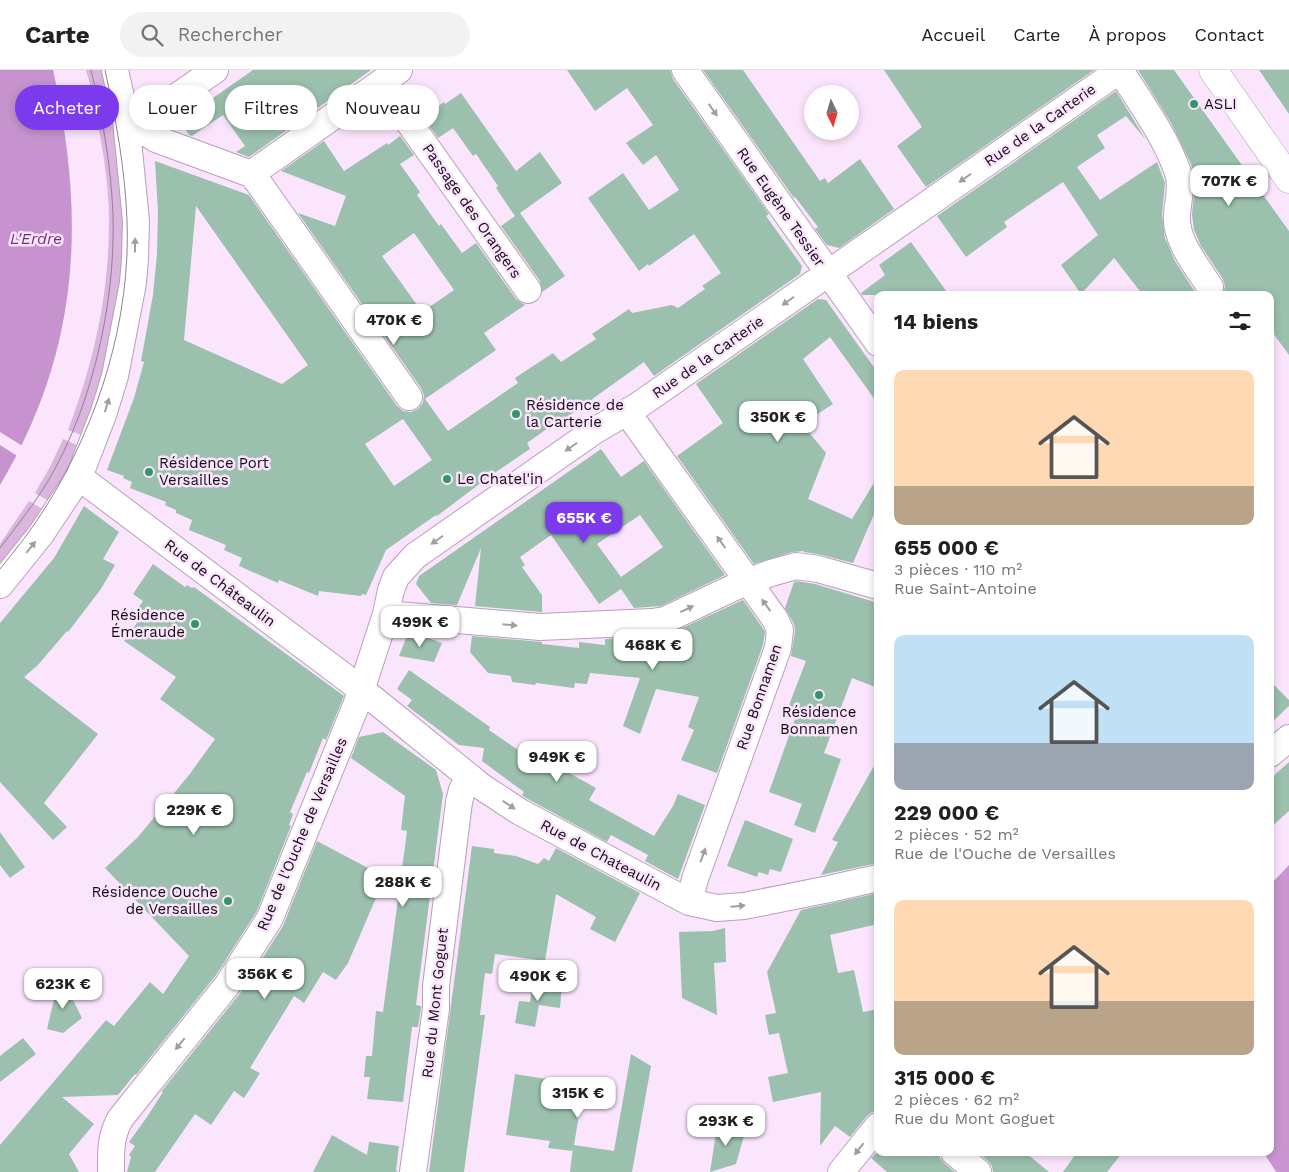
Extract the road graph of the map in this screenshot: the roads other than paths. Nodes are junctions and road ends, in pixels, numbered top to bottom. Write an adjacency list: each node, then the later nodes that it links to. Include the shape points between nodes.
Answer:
1 (115, 70): 7 (street)
2 (215, 70): 7 (street, via 156,111)
3 (684, 70): 10 (street, Rue Eugène Tessier, one-way to 10)
4 (1120, 70): 10 (street, Rue de la Carterie, one-way to 10); 11 (street, via 1172,158 1180,180 1178,228 1186,249)
5 (1213, 70): 9 (main road)
6 (390, 76): 8 (street); 12 (street, Passage des Orangers)
7 (126, 120): 8 (street, via 156,139); 16 (street, one-way to 7, via 116,376 133,283 136,222)
8 (251, 174): 14 (street)
9 (1289, 179)
10 (828, 273): 13 (street, Rue Eugène Tessier); 15 (street, Rue de la Carterie, one-way to 15)
11 (1210, 287)
12 (528, 290)
13 (874, 337)
14 (409, 398)
15 (627, 412): 17 (street, Rue Bonnamen, one-way to 15); 20 (street, Rue de la Carterie, one-way to 20, via 594,431 415,556 396,577)
16 (78, 477): 18 (street, one-way to 16, via 41,534); 21 (street, Rue de Châteaulin)
17 (749, 582): 19 (street, via 796,566); 20 (street, one-way to 17, via 540,628 652,622 664,620); 26 (street, Rue Bonnamen, one-way to 17, via 695,879 780,640 776,620)
18 (0, 585)
19 (874, 585)
20 (386, 614): 21 (street, Rue de la Carterie)
21 (362, 690): 24 (street, Rue de Chateaulin); 29 (street, Rue de l'Ouche de Versailles, one-way to 29, via 265,928 228,984 120,1119 111,1141)
22 (1289, 738): 23 (street)
23 (1274, 751)
24 (469, 777): 26 (street, Rue de Chateaulin, one-way to 26, via 520,812); 30 (street, Rue du Mont Goguet, via 459,802 436,986 436,1009)
25 (874, 879): 26 (street, Rue de Chateaulin, one-way to 25, via 717,908 744,906)
26 (690, 902)
27 (874, 1131): 31 (street, one-way to 31)
28 (959, 1156): 32 (street)
29 (111, 1172)
30 (413, 1172)
31 (841, 1172)
32 (978, 1172)

